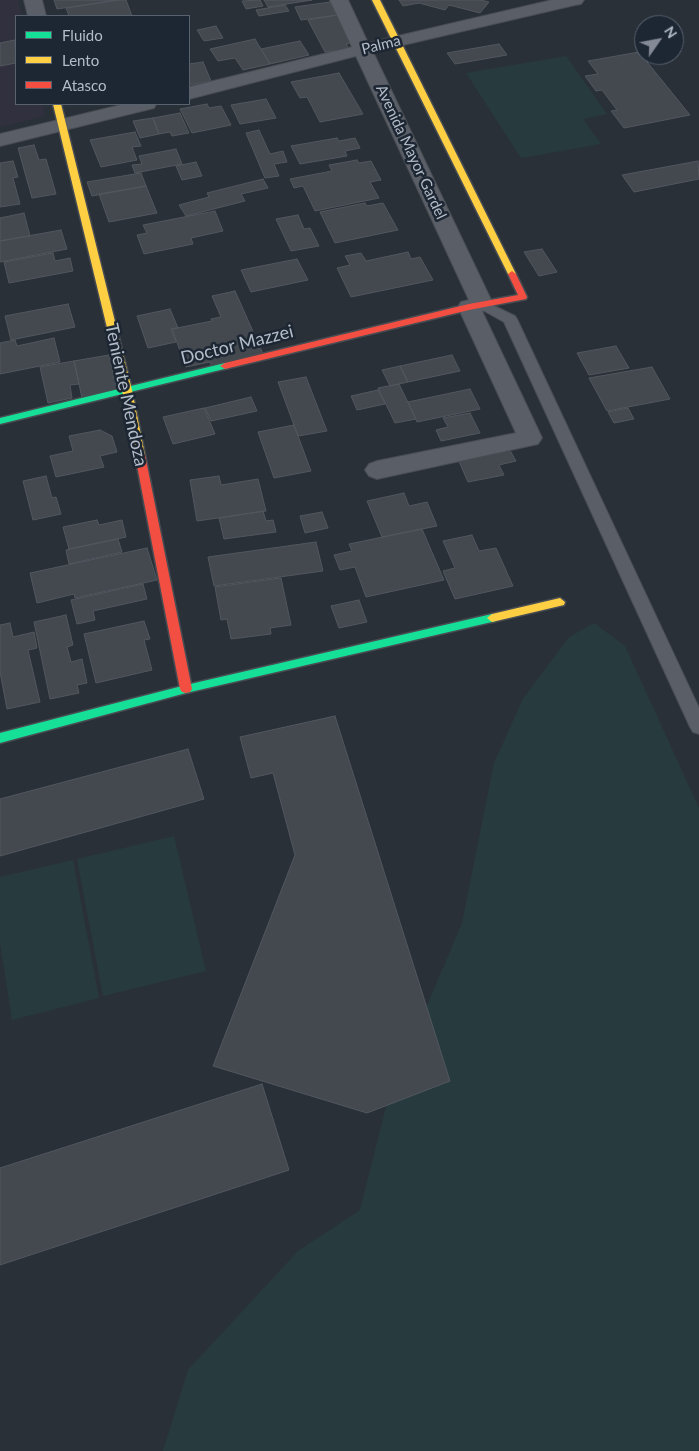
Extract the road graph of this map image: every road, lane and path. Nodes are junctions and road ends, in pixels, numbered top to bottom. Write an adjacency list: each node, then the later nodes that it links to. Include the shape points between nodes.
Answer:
1 (34, 0): 5 (street)
2 (339, 0): 7 (street, Avenida Mayor Gardel)
3 (376, 0): 6 (street, Avenida Mayor Gardel)
4 (575, 0): 6 (street, Palma)
5 (37, 15)
6 (396, 41): 7 (street, Palma); 13 (street, Avenida Mayor Gardel)
7 (363, 50): 8 (street, Palma); 14 (street, Avenida Mayor Gardel)
8 (190, 93)
9 (57, 105): 11 (street, Teniente Mendoza)
10 (143, 105): 11 (street)
11 (62, 125): 12 (street); 16 (street, Teniente Mendoza)
12 (0, 140)
13 (523, 297): 14 (street, Doctor Mazzei); 15 (lane)
14 (476, 306): 15 (lane); 16 (street, Doctor Mazzei); 18 (street, Avenida Mayor Gardel, via 530,438)
15 (510, 319): 21 (lane)
16 (127, 390): 17 (street, Doctor Mazzei); 20 (street, Teniente Mendoza)
17 (0, 421)
18 (376, 470)
19 (560, 602): 20 (street)
20 (186, 689): 22 (street)
21 (699, 727)
22 (0, 738)

